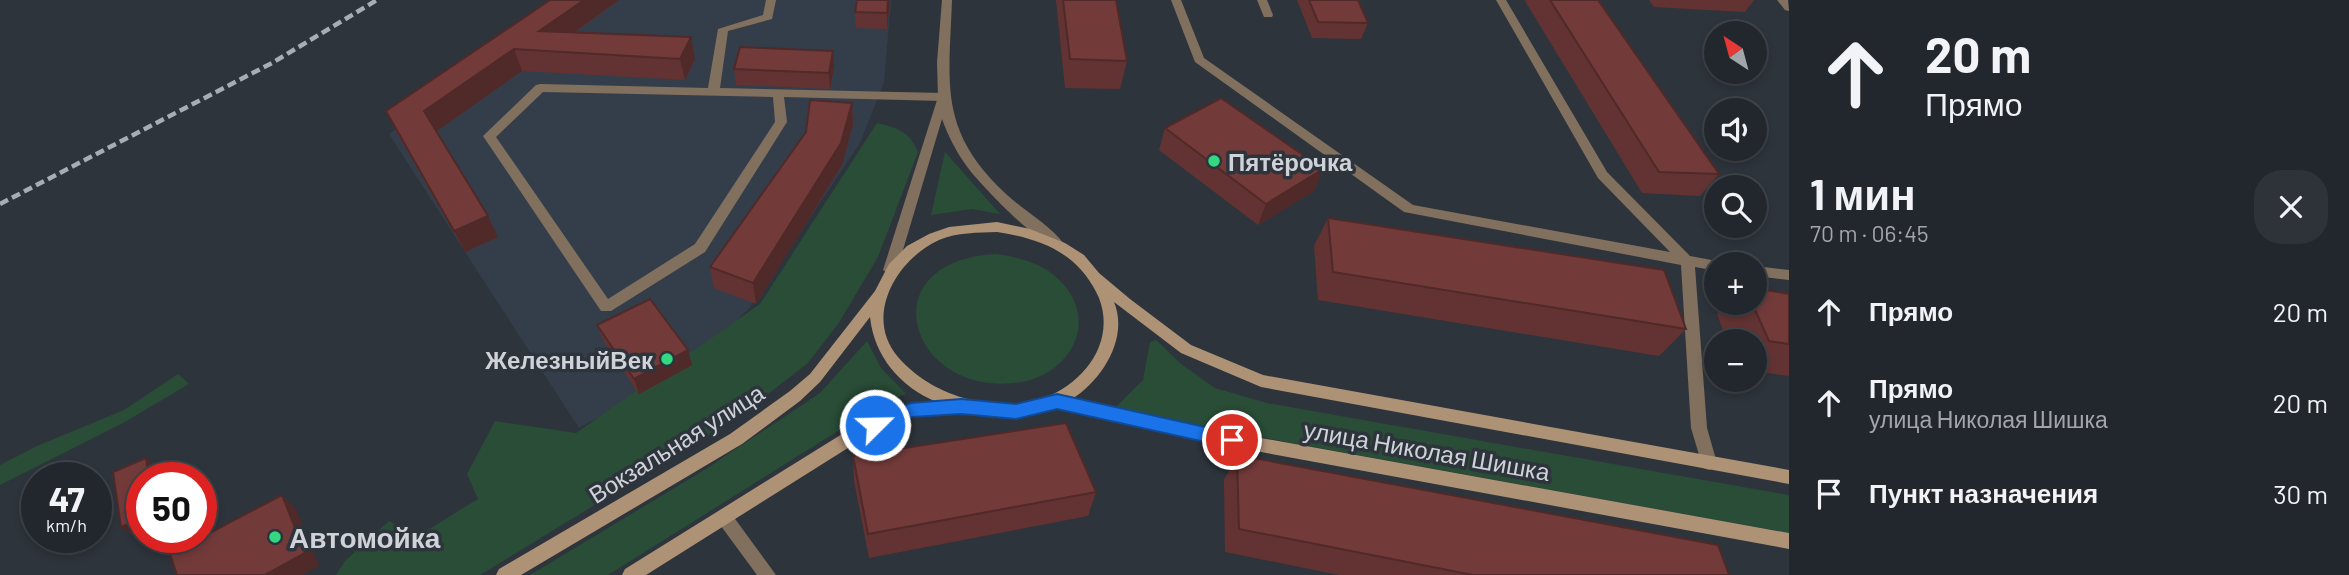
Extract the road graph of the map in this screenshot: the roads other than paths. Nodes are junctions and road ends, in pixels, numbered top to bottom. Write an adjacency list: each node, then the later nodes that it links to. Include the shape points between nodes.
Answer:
1 (771, 0): 9 (street, via 768,17 723,29)
2 (947, 0): 11 (street)
3 (1176, 0): 13 (street, via 1199,60 1409,209)
4 (1262, 0): 8 (street)
5 (1501, 0): 13 (street, via 1602,175)
6 (1782, 0): 7 (street)
7 (1789, 8)
8 (1268, 15)
9 (714, 90): 10 (street); 10 (street, via 540,88 489,136 606,307 700,248 781,122)
10 (778, 92): 11 (street)
11 (943, 97): 12 (street, via 955,137 985,181); 15 (street)
12 (1057, 244): 15 (main road, via 1028,232 965,228 935,236 910,250); 18 (main road, via 1079,258)
13 (1688, 262): 14 (street); 22 (street, via 1699,428)
14 (1704, 264)
15 (890, 270): 19 (main road)
16 (1767, 272): 17 (street)
17 (1789, 275)
18 (1096, 277): 20 (main road, via 1109,303 1112,332 1104,360 1084,384); 22 (main road, улица Николая Шишка, via 1186,349 1261,381)
19 (878, 295): 21 (main road, via 876,321 884,348 902,373 928,393); 26 (main road, Вокзальная улица, via 815,378 795,396 736,439)
20 (1057, 401): 21 (main road, via 1016,411); 25 (main road, улица Николая Шишка, via 1206,436)
21 (961, 407): 24 (main road, via 911,410 889,418)
22 (1709, 463): 23 (main road, улица Николая Шишка)
23 (1789, 477)
24 (724, 517): 27 (main road); 28 (street)
25 (1789, 541)
26 (505, 575)
27 (631, 575)
28 (767, 575)

